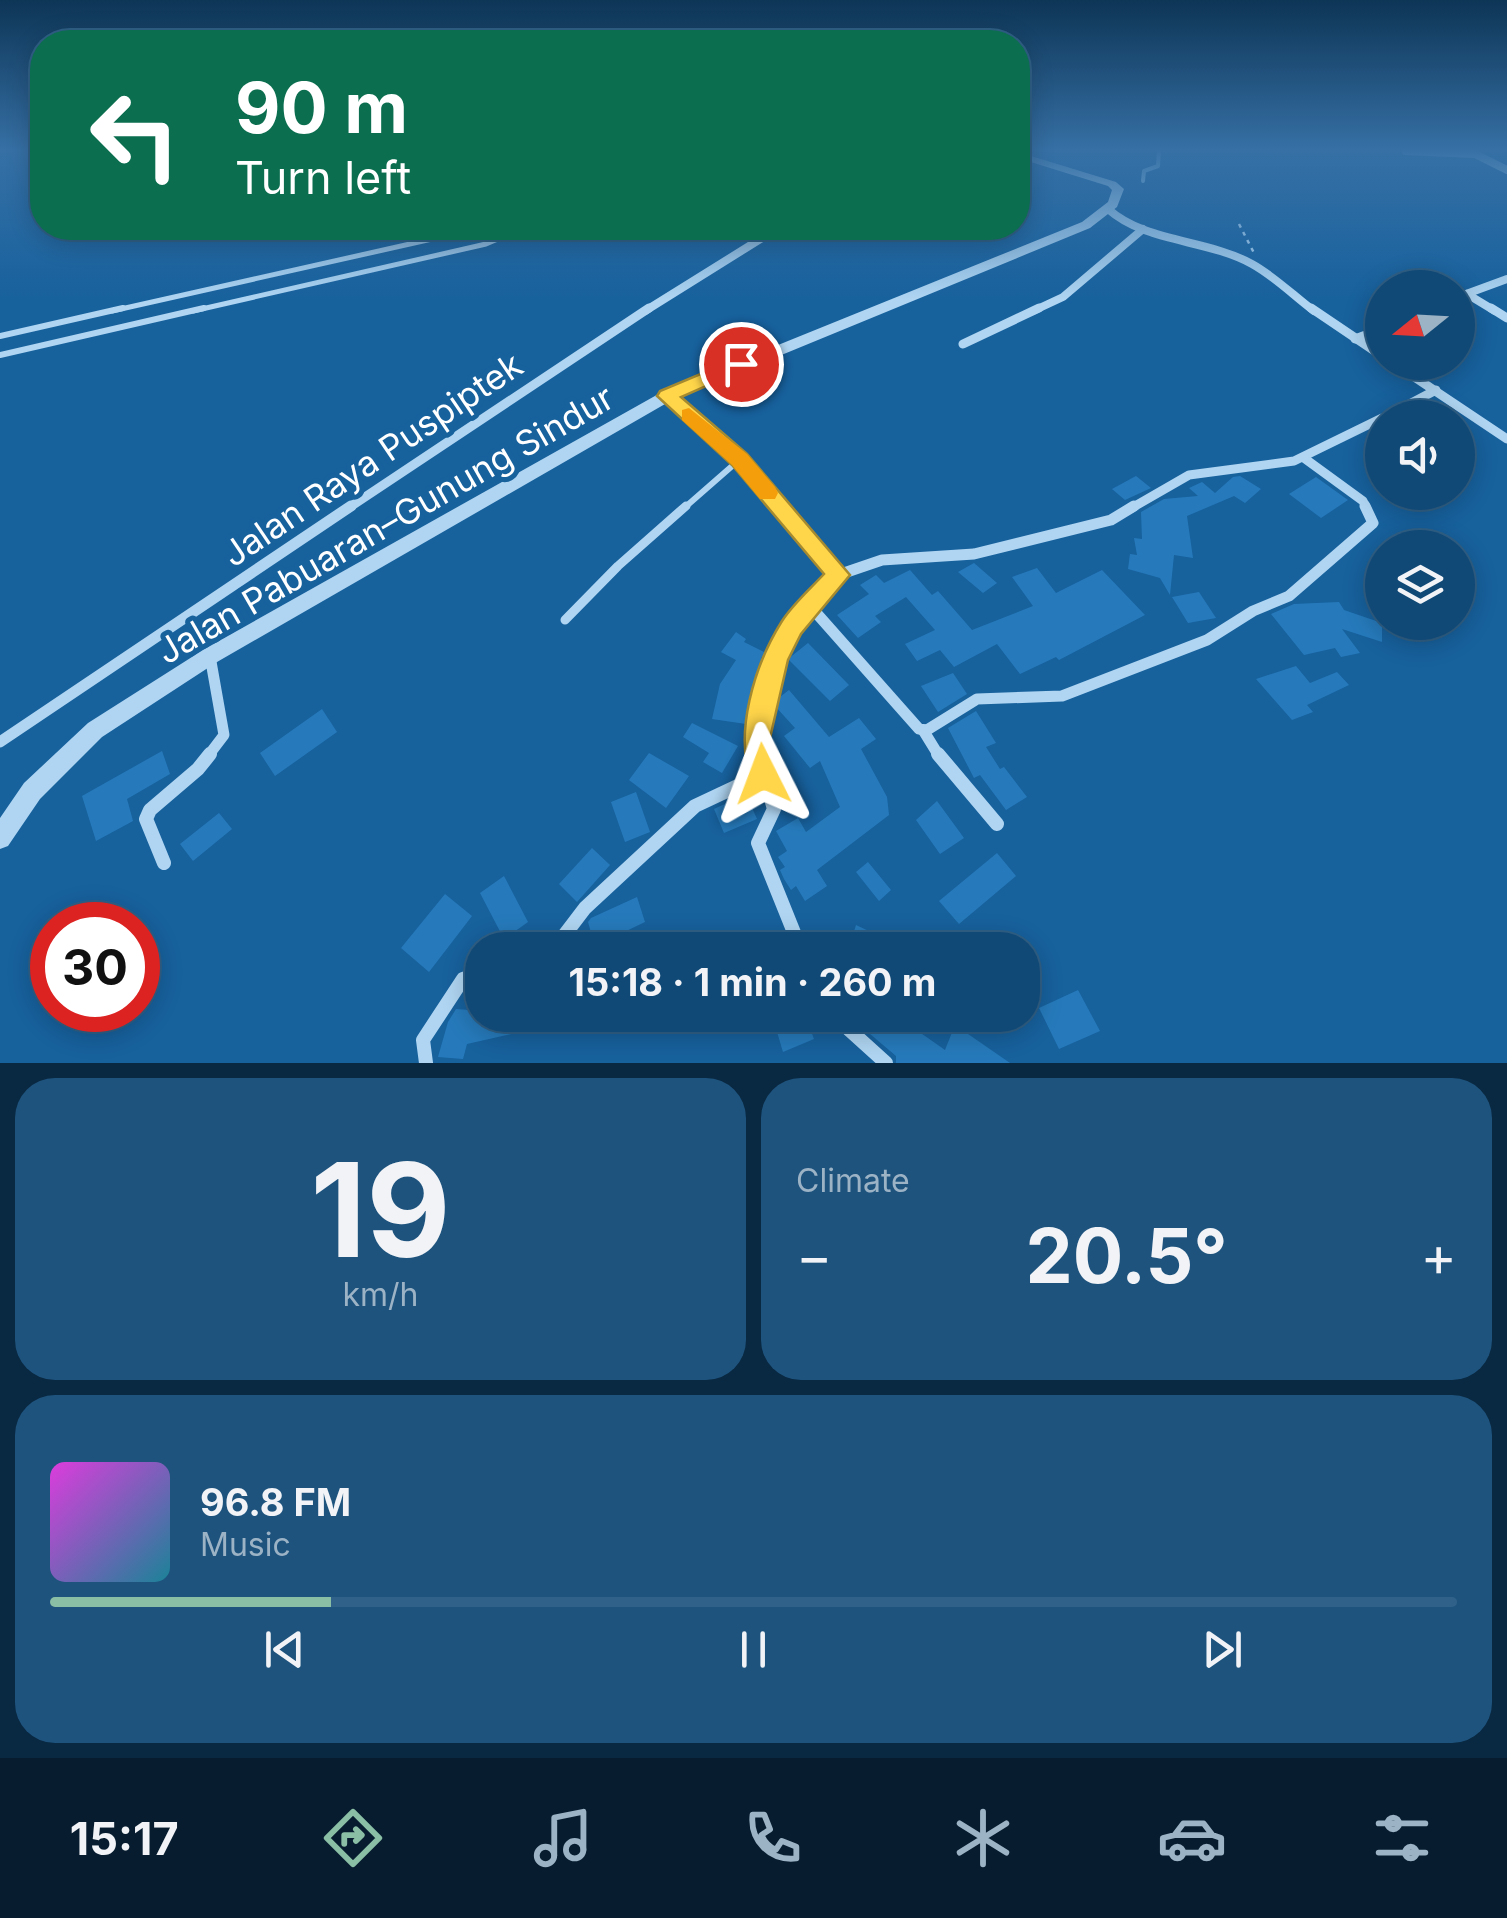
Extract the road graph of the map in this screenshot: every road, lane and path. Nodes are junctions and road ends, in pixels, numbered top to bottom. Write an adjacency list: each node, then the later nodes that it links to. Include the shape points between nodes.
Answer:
1 (1112, 201): 2 (street)
2 (1108, 208): 4 (street, via 1122,223); 23 (street, Jalan Pabuaran–Gunung Sindur, via 1086,225)
3 (1238, 224): 10 (path, via 1251,240)
4 (1142, 229): 10 (street); 18 (street, via 1063,297)
5 (427, 240): 8 (lane)
6 (496, 240): 9 (lane)
7 (759, 240): 34 (street, Jalan Raya Puspiptek, via 600,339)
8 (418, 242): 9 (lane); 16 (lane)
9 (423, 258): 20 (lane)
10 (1252, 264): 17 (street)
11 (1507, 279): 12 (street)
12 (1475, 291)
13 (1475, 302): 14 (street)
14 (1507, 318)
15 (1365, 335): 17 (street)
16 (0, 336)
17 (1355, 339): 19 (street)
18 (963, 344)
19 (1365, 345)
20 (0, 355)
21 (1420, 380): 22 (street)
22 (1436, 390): 24 (street); 26 (street)
23 (667, 396): 28 (street); 32 (street, Jalan Pabuaran–Gunung Sindur)
24 (1417, 400)
25 (1365, 427): 27 (street)
26 (1507, 439)
27 (1304, 458): 29 (street, via 1189,475 1137,508 1094,524 974,554 882,560); 33 (street, via 1364,501 1373,523 1289,596 1208,640 1062,696 977,700)
28 (739, 460): 29 (street); 31 (lane)
29 (838, 575): 30 (street)
30 (811, 607): 33 (street); 35 (street, via 792,626 775,660 756,738)
31 (565, 620)
32 (210, 656): 37 (street, Jalan Pabuaran–Gunung Sindur, via 95,730 32,790); 38 (street, via 224,735 198,769 150,810 146,819)
33 (924, 730): 36 (street, via 944,764)
34 (0, 742)
35 (763, 774): 39 (street, via 695,806); 40 (street, via 774,810 758,843)
36 (997, 824)
37 (0, 838)
38 (164, 863)
39 (567, 932)
40 (794, 932)
41 (465, 978): 43 (street, via 423,1040)
42 (851, 1032): 44 (street)
43 (426, 1063)
44 (886, 1063)

